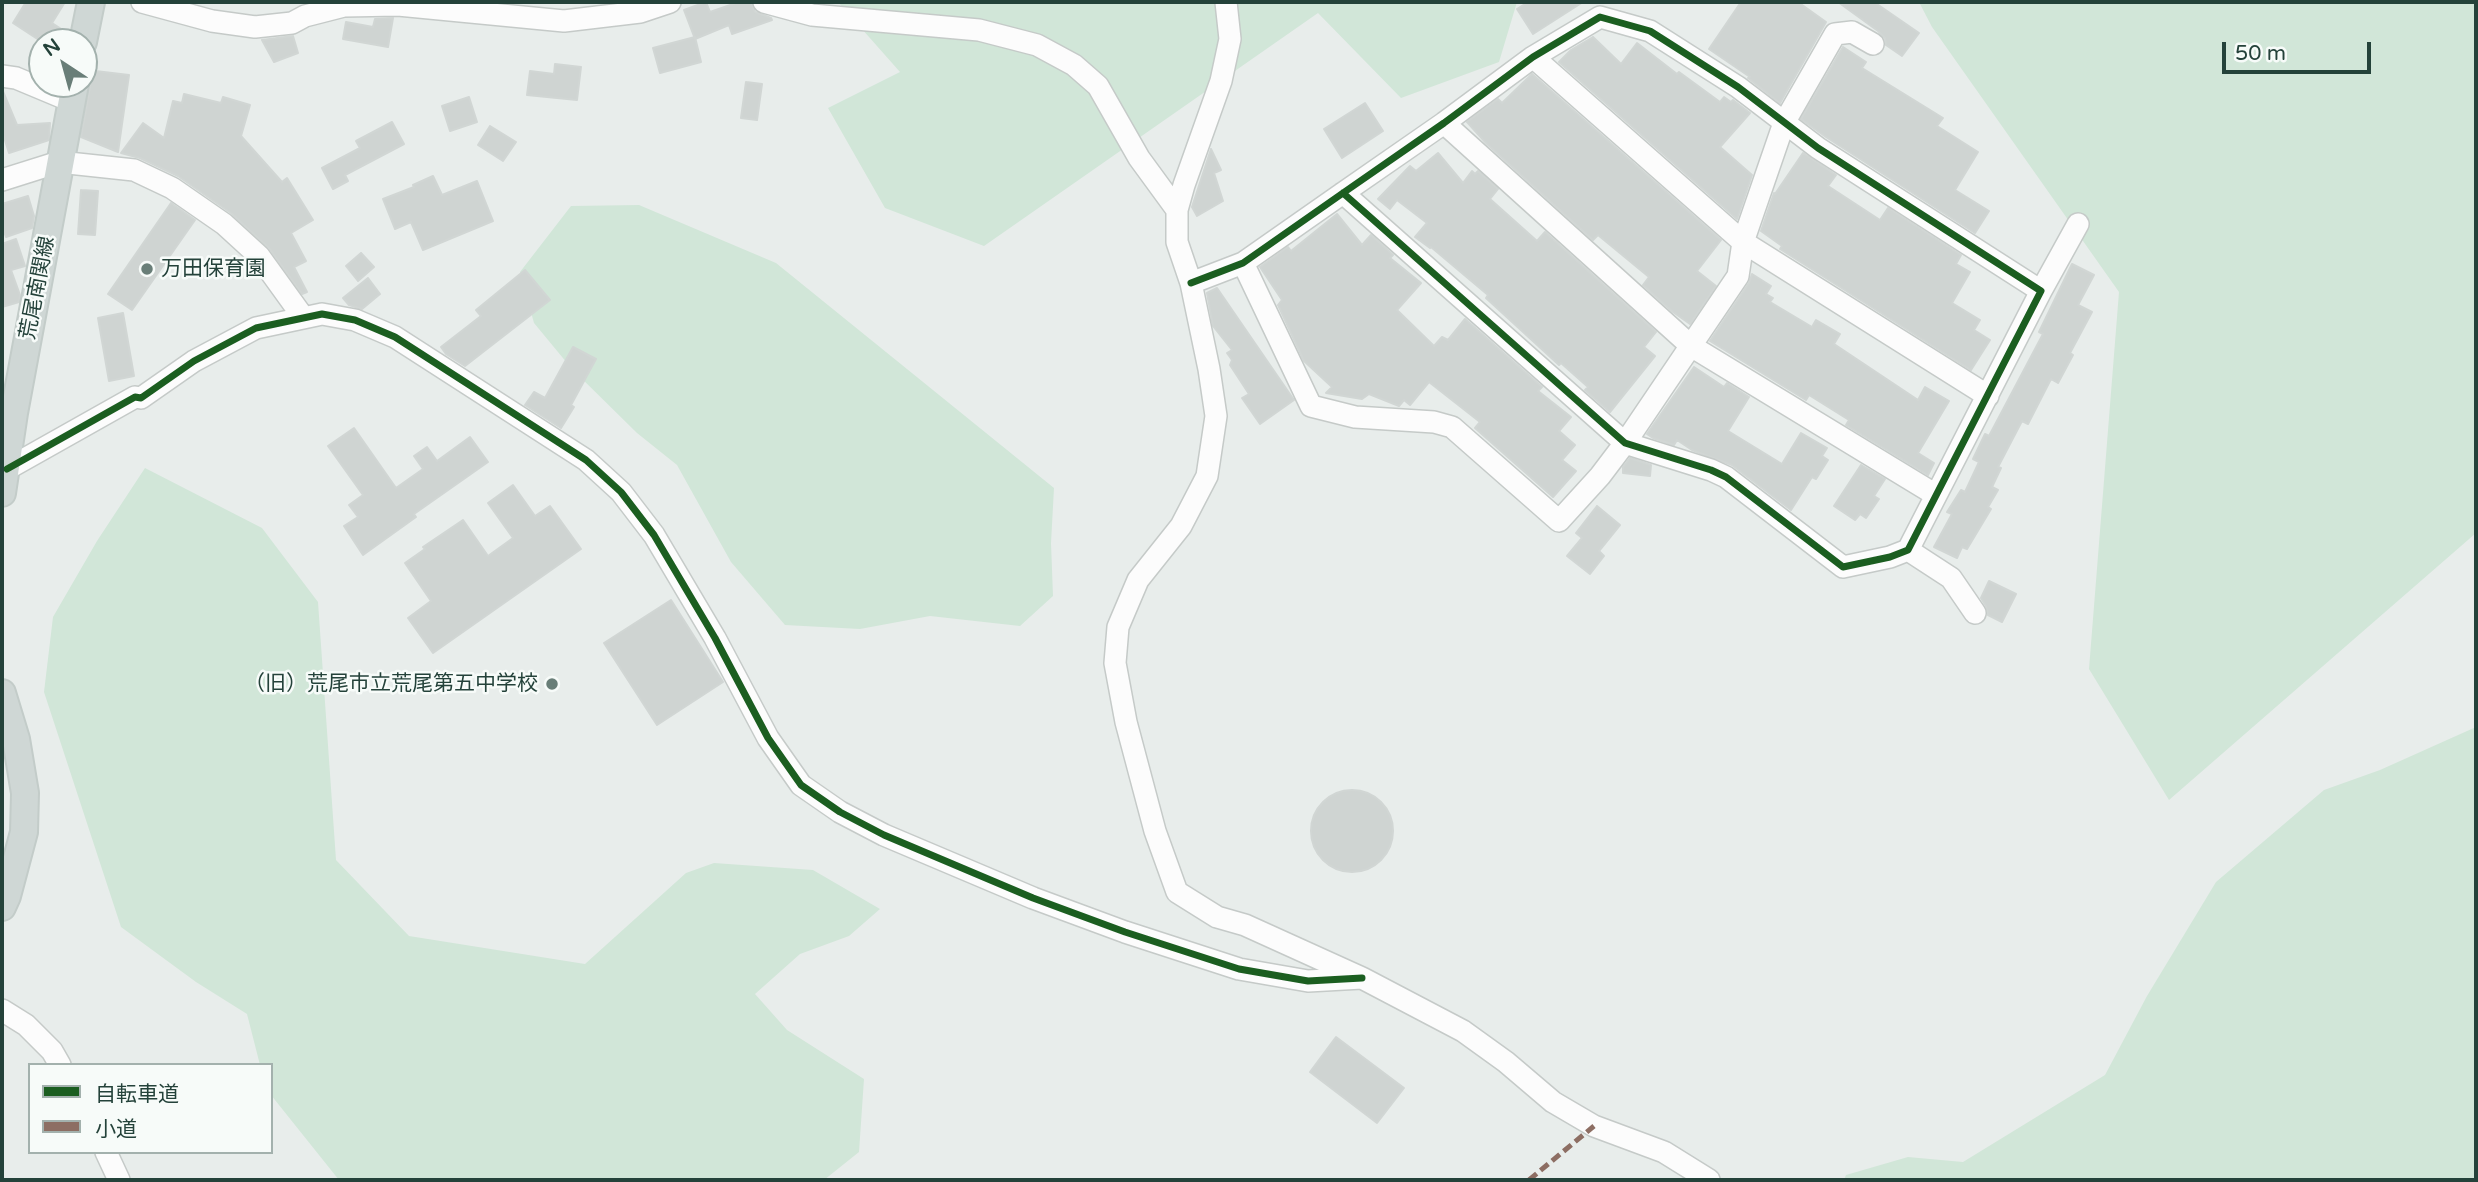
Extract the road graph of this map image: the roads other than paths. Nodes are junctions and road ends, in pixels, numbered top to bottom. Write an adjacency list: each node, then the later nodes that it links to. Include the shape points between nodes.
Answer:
1 (91, 2): 6 (main road)
2 (142, 2): 3 (street, via 255,27 292,23 344,6 398,5 564,21 640,12)
3 (670, 2)
4 (764, 2): 17 (street, via 812,15 979,30 1037,46 1074,65 1098,86 1139,158)
5 (1226, 2): 17 (street, via 1230,39 1222,81)
6 (86, 28)
7 (1873, 44): 13 (street, via 1852,32 1835,34)
8 (1533, 57): 12 (street); 13 (street, via 1600,17 1650,31 1738,87); 19 (street)
9 (2, 76): 10 (street)
10 (28, 81)
11 (72, 98): 14 (main road, 荒尾南関線)
12 (1444, 123): 16 (street); 24 (street)
13 (1784, 123): 19 (street); 22 (street)
14 (59, 162): 15 (street); 23 (street, via 134,170 172,188 224,224 259,256); 27 (main road, 荒尾南関線)
15 (2, 180)
16 (1343, 193): 20 (street); 26 (street)
17 (1177, 210): 21 (street, via 1177,243)
18 (2078, 224): 22 (street)
19 (1743, 242): 24 (street, via 1738,276); 25 (street)
20 (1242, 263): 21 (street); 26 (street, via 1311,406 1355,417 1452,427 1559,521)
21 (1191, 283): 33 (street, via 1216,416 1207,475 1181,526 1138,580 1118,628 1115,663 1126,722 1155,831 1177,892 1217,917)
22 (2041, 292): 25 (street)
23 (303, 317): 27 (street, via 256,328 194,361); 33 (street, via 322,314 355,320 395,337 586,460 621,492 654,535 768,738 801,785 840,812 1033,898 1239,969 1308,981)
24 (1691, 346): 26 (street); 28 (street)
25 (1988, 396): 28 (street)
26 (1625, 443): 29 (street, via 1712,470 1843,567)
27 (4, 481)
28 (1936, 495): 29 (street)
29 (1908, 550): 30 (street, via 1951,578)
30 (1975, 613)
31 (2, 693): 32 (main road, via 25,793 24,832)
32 (2, 906)
33 (1362, 978): 38 (street, via 1463,1031 1553,1101 1594,1126 1664,1152)
34 (2, 1010): 35 (street, via 26,1025)
35 (59, 1063)
36 (107, 1154): 37 (street)
37 (119, 1180)
38 (1709, 1180)

